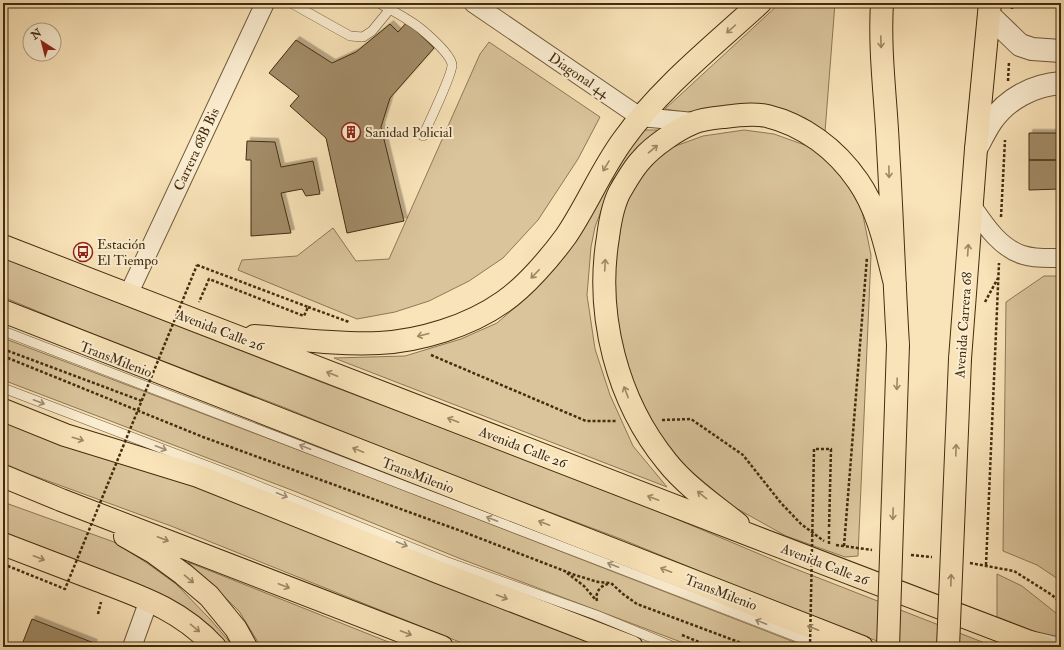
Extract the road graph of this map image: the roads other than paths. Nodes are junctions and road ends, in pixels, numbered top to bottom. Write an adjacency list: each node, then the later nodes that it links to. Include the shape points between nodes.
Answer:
1 (265, 3): 19 (street, Carrera 68B Bis)
2 (291, 3): 7 (lane, via 350,36 363,37 372,31)
3 (379, 3): 7 (lane)
4 (473, 3): 11 (street, Diagonal 44)
5 (760, 3): 11 (main road, one-way to 11, via 687,69)
6 (882, 3): 18 (main road, one-way to 18, via 882,68)
7 (390, 9): 13 (lane, via 410,20 441,47 452,65)
8 (990, 9): 9 (street, via 1020,45 1032,49); 14 (main road, Avenida Carrera 68)
9 (1061, 51)
10 (1061, 83): 14 (street, via 1042,86 1006,104 991,122)
11 (640, 117): 12 (street, Diagonal 44); 22 (main road, one-way to 22, via 622,140 566,235 547,260 503,302 479,316 454,327 398,341 379,343)
12 (694, 122): 18 (main road, via 740,115 766,116 797,126 822,142 846,165 864,191 886,245); 27 (main road, one-way to 12, via 690,486 651,442 619,375 606,317 606,249 611,217 620,190 642,159 666,139)
13 (423, 136)
14 (976, 149): 15 (main road, Avenida Carrera 68)
15 (972, 206): 17 (street, via 984,224 1008,248 1037,258); 40 (main road, Avenida Carrera 68, one-way to 15, bridge, via 960,359)
16 (3, 246): 19 (main road, Avenida Calle 26)
17 (1061, 258)
18 (894, 284): 39 (main road, one-way to 39, bridge, via 898,345)
19 (128, 295): 22 (main road, Avenida Calle 26)
20 (3, 311): 38 (main road, one-way to 20)
21 (3, 330): 37 (lane, TransMilenio, one-way to 21)
22 (233, 335): 27 (main road, Avenida Calle 26, one-way to 22)
23 (3, 388): 36 (lane, one-way to 36, via 234,476 445,561 596,615)
24 (3, 410): 35 (main road, one-way to 35, via 65,435 198,476)
25 (3, 476): 26 (main road)
26 (61, 500): 33 (main road, one-way to 33, via 153,552 183,574 209,596 236,629); 34 (main road, one-way to 34)
27 (755, 537): 30 (main road, Avenida Calle 26)
28 (3, 544): 29 (main road, one-way to 29)
29 (149, 600): 31 (street); 32 (main road, one-way to 32, via 182,618)
30 (1013, 635): 41 (main road, Avenida Calle 26); 42 (street)
31 (132, 647)
32 (214, 647)
33 (246, 647)
34 (442, 647)
35 (632, 647)
36 (674, 647)
37 (823, 647)
38 (862, 647)
39 (888, 647)
40 (948, 647)
41 (1043, 647)
42 (1060, 647)

